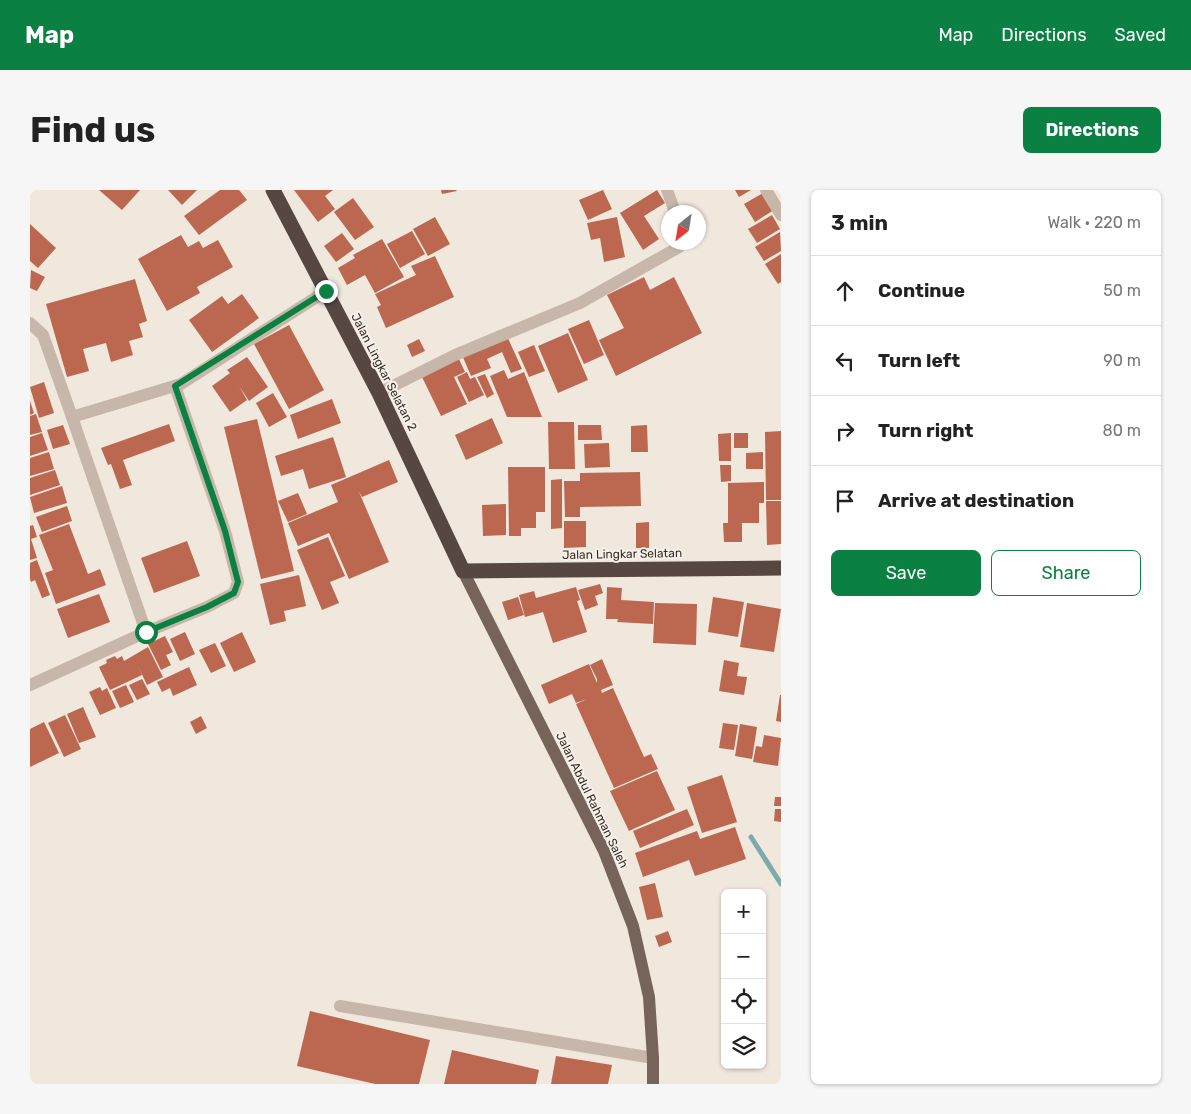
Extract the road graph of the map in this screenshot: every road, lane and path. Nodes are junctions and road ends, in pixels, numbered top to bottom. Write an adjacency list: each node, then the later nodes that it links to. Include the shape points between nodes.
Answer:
1 (273, 190): 7 (highway, Jalan Lingkar Selatan 2)
2 (667, 190): 4 (street)
3 (766, 190): 5 (street)
4 (672, 205)
5 (781, 215)
6 (674, 250): 10 (street, via 580,303 456,355)
7 (326, 291): 9 (street); 10 (highway, Jalan Lingkar Selatan 2)
8 (30, 323): 11 (street, via 43,335)
9 (175, 386): 11 (street); 14 (street, via 225,531 238,582 234,593)
10 (379, 393): 13 (highway, Jalan Lingkar Selatan 2)
11 (72, 416): 14 (street)
12 (781, 568): 13 (highway, Jalan Lingkar Selatan)
13 (464, 571): 17 (main road, Jalan Abdul Rahman Saleh, via 604,852 633,926 648,997)
14 (146, 632): 15 (street)
15 (31, 681)
16 (340, 1006): 17 (street)
17 (653, 1058): 18 (main road, Jalan Abdul Rahman Saleh)
18 (653, 1084)

